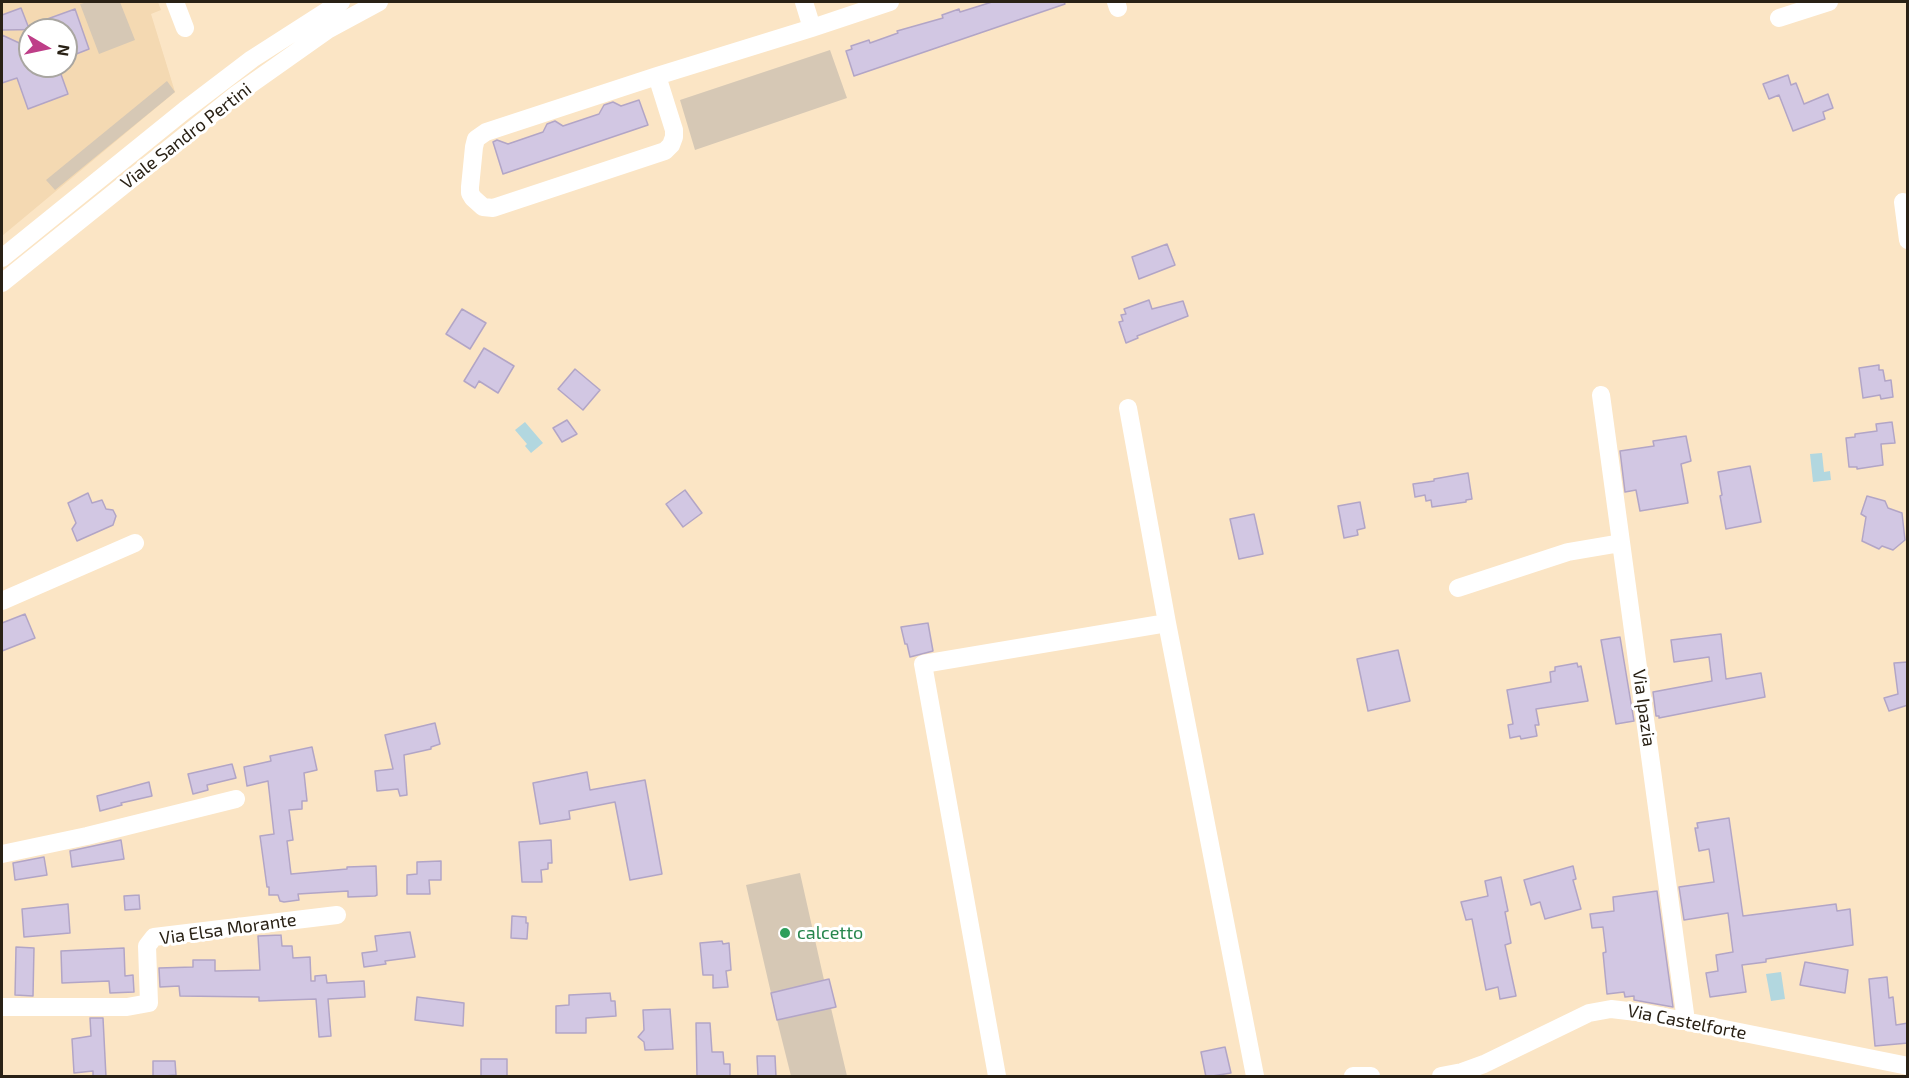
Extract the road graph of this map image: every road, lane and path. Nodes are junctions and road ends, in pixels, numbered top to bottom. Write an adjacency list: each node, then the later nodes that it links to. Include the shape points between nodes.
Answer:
1 (341, 2): 13 (street, Viale Sandro Pertini, via 252,59)
2 (379, 2): 14 (street, Viale Sandro Pertini, via 322,34 237,94)
3 (804, 2): 9 (street)
4 (890, 2): 9 (street)
5 (1829, 2): 7 (street)
6 (180, 3): 8 (street)
7 (1779, 18)
8 (185, 28)
9 (812, 28): 10 (street)
10 (657, 76): 10 (street, via 480,135 474,147 470,187 473,198 483,207 493,208 665,151 671,146 674,129)
11 (1903, 202): 12 (street)
12 (1908, 240)
13 (2, 258)
14 (2, 283)
15 (1601, 395): 18 (street, Via Ipazia)
16 (1128, 408): 21 (street)
17 (135, 543): 20 (street)
18 (1622, 543): 19 (street, via 1568,552); 26 (street, Via Ipazia)
19 (1458, 588)
20 (2, 601)
21 (1167, 623): 29 (street, via 923,664); 30 (street)
22 (236, 799): 23 (street)
23 (2, 854)
24 (337, 915): 25 (street, Via Elsa Morante, via 153,937 147,946 149,1003)
25 (2, 1007)
26 (1686, 1021): 28 (street, Via Castelforte); 33 (street, Via Castelforte, via 1629,1010 1599,1010 1484,1064)
27 (1908, 1066): 28 (street, Via Castelforte)
28 (1874, 1069)
29 (997, 1077)
30 (1255, 1077)
31 (1353, 1077): 32 (street)
32 (1371, 1077)
33 (1441, 1077)

